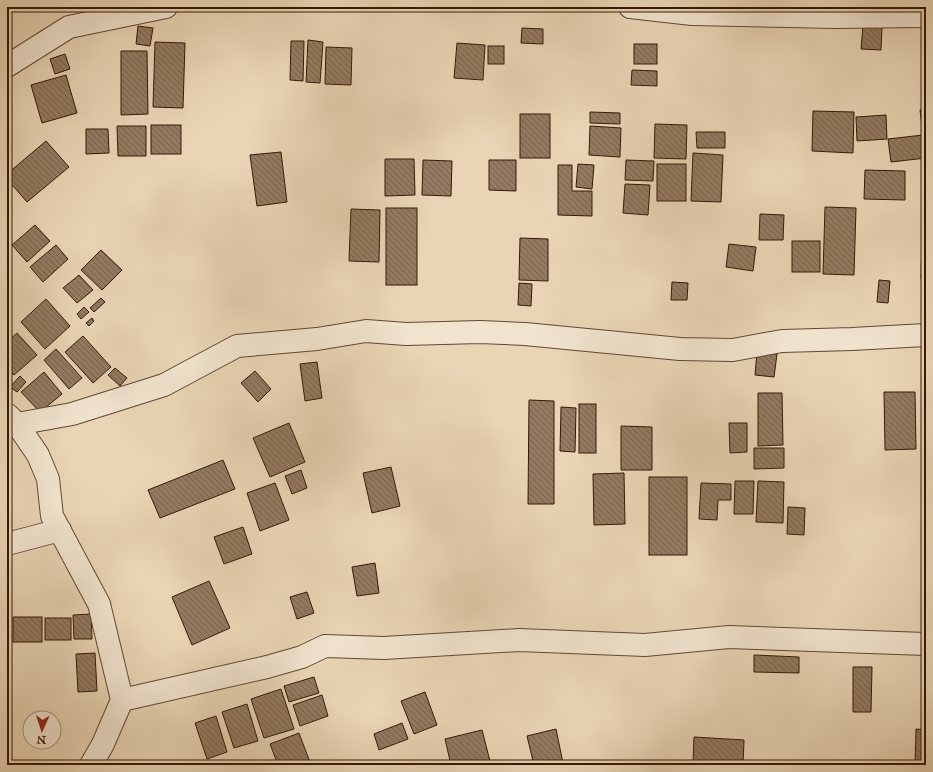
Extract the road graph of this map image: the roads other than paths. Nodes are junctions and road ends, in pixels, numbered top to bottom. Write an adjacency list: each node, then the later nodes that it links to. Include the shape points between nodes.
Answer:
1 (166, 7): 4 (street, via 69,27)
2 (630, 7): 3 (street, via 692,14)
3 (926, 16)
4 (7, 66)
5 (926, 335): 6 (street, via 782,341 733,350 688,349 526,334 406,334 366,331 317,339 237,346 164,385 72,414)
6 (12, 419): 7 (street, via 38,455 48,479 52,516)
7 (60, 530): 8 (street); 10 (street, via 99,604)
8 (7, 544)
9 (926, 644): 10 (street, via 729,637 645,645 519,640 384,648 325,646 302,657 267,667)
10 (122, 700): 11 (street)
11 (91, 765)

